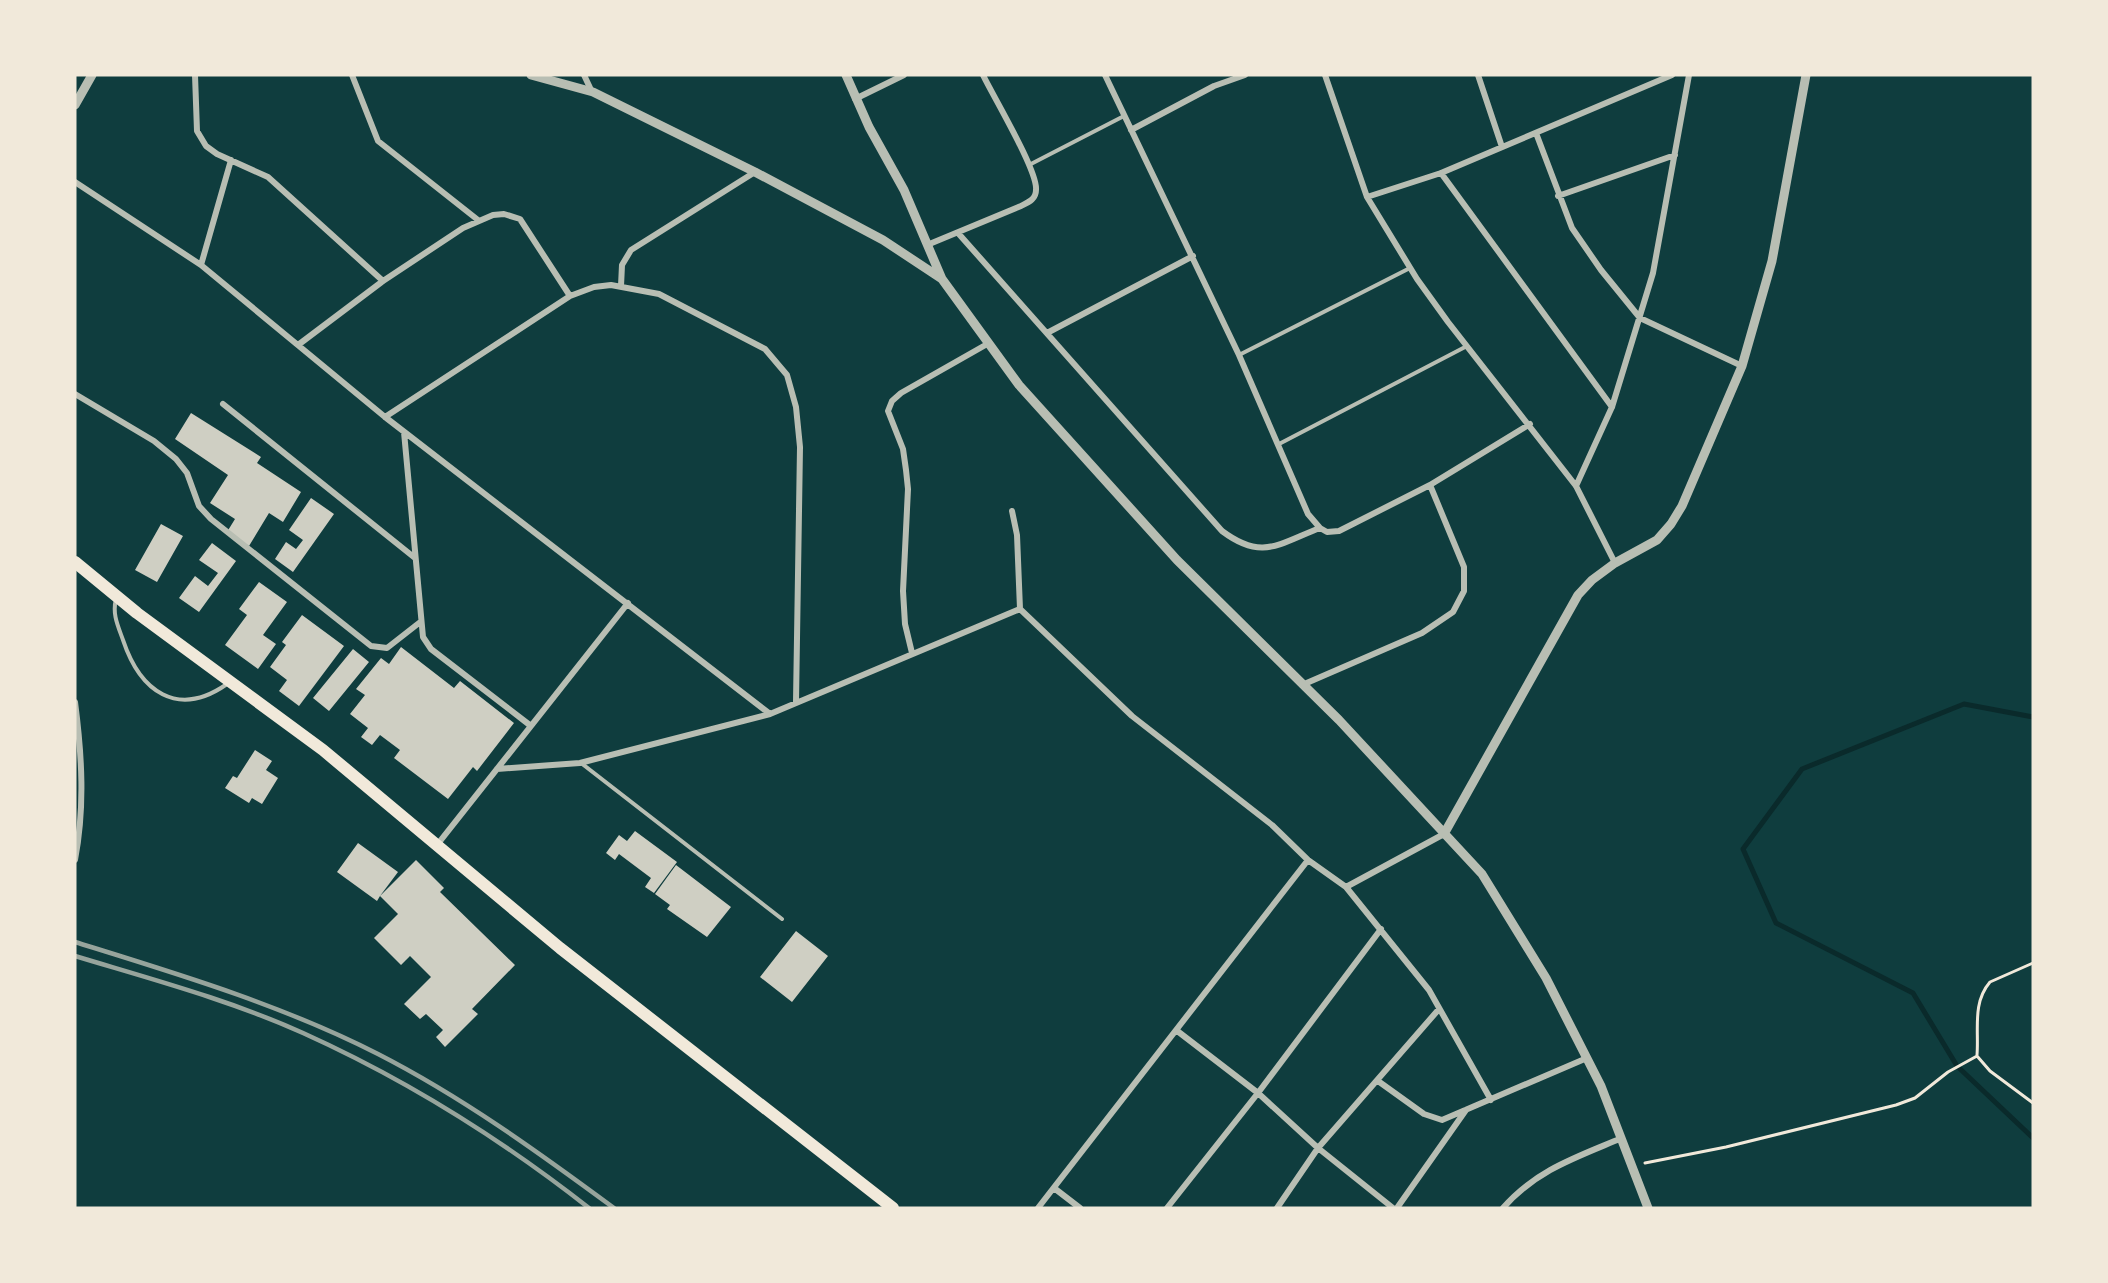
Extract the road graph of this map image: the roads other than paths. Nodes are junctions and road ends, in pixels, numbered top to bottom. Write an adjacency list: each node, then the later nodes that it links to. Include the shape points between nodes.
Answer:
1 (92, 75): 18 (street)
2 (195, 75): 24 (street, via 199,139)
3 (352, 75): 31 (street, via 378,141)
4 (531, 75): 16 (street)
5 (584, 75): 16 (street)
6 (846, 75): 17 (street)
7 (903, 75): 17 (street)
8 (983, 75): 25 (street)
9 (1105, 75): 19 (street)
10 (1245, 75): 20 (street, via 1214,86)
11 (1325, 75): 30 (street)
12 (1478, 75): 22 (street)
13 (1672, 75): 21 (street)
14 (1689, 75): 23 (street)
15 (1806, 75): 47 (street, via 1772,261)
16 (593, 92): 26 (street)
17 (855, 99): 33 (street, via 904,190)
18 (75, 105)
19 (1125, 116): 20 (street); 25 (lane)
20 (1131, 130): 34 (street)
21 (1536, 133): 22 (street); 29 (street)
22 (1502, 147): 27 (street)
23 (1675, 155): 29 (street); 41 (street, via 1653,273)
24 (231, 160): 35 (street); 38 (street, via 268,177)
25 (1029, 165): 32 (street, via 1036,186 1033,198)
26 (755, 172): 37 (street, via 883,240); 39 (street, via 631,250 622,265)
27 (1441, 173): 30 (street); 50 (street)
28 (75, 182): 35 (street)
29 (1558, 196): 41 (street, via 1572,228)
30 (1367, 197): 36 (street)
31 (478, 220): 38 (street); 40 (street, via 504,214 520,219)
32 (958, 232): 33 (street); 42 (street)
33 (927, 245): 37 (street)
34 (1192, 256): 42 (street); 46 (street)
35 (201, 266): 44 (street)
36 (1410, 268): 45 (street); 46 (lane)
37 (942, 279): 43 (street)
38 (383, 281): 44 (street)
39 (621, 286): 40 (street, via 594,287); 70 (street, via 659,294 765,349 787,375 796,407 800,447)
40 (570, 296): 51 (street)
41 (1640, 318): 47 (street); 50 (street)
42 (1047, 333): 58 (street, via 1222,531 1237,542 1261,549)
43 (989, 343): 66 (street, via 901,393 888,411 903,449 908,489 903,591); 68 (street, via 1019,385 1177,560)
44 (298, 345): 51 (street)
45 (1467, 346): 52 (street); 54 (lane)
46 (1239, 355): 54 (street)
47 (1742, 366): 61 (street, via 1671,524 1657,540)
48 (75, 394): 65 (street, via 154,441 176,459 187,473 198,506 211,519 372,646 387,648)
49 (223, 404): 59 (street)
50 (1612, 407): 56 (street)
51 (385, 417): 53 (street)
52 (1530, 424): 55 (street); 56 (street)
53 (404, 432): 59 (street); 63 (street)
54 (1279, 444): 58 (street, via 1308,514)
55 (1430, 485): 58 (street, via 1340,531); 68 (street, via 1464,567 1464,591 1453,612 1404,642)
56 (1576, 486): 61 (street)
57 (1012, 511): 64 (street, via 1017,535)
58 (1320, 528)
59 (416, 558): 65 (street)
60 (75, 562): 62 (main road)
61 (1615, 563): 75 (street, via 1578,595)
62 (117, 596): 67 (main road); 67 (lane, via 115,616 130,660 145,684 165,697 186,698 210,696)
63 (628, 603): 71 (street); 72 (street)
64 (1020, 609): 66 (street); 78 (street, via 1132,716 1272,825)
65 (419, 623): 72 (street, via 431,649)
66 (912, 653): 70 (street)
67 (230, 682): 76 (main road, via 323,750)
68 (1302, 685): 75 (street)
69 (75, 702): 77 (street, via 83,763 81,829)
70 (796, 702): 71 (street)
71 (770, 714): 73 (street)
72 (531, 726): 74 (street)
73 (580, 763): 74 (street); 80 (lane)
74 (497, 769): 76 (street)
75 (1444, 834): 79 (street); 84 (street, via 1482,874 1507,912)
76 (437, 846): 92 (main road, via 560,948)
77 (75, 860)
78 (1308, 860): 79 (street); 83 (street)
79 (1346, 887): 81 (street)
80 (782, 919)
81 (1381, 928): 82 (street); 86 (street)
82 (1439, 1009): 85 (street); 87 (street)
83 (1176, 1030): 86 (street); 91 (street)
84 (1587, 1058): 87 (street); 89 (street)
85 (1378, 1081): 88 (street, via 1434,1119 1442,1120); 90 (street)
86 (1258, 1093): 90 (street); 95 (street)
87 (1491, 1100): 88 (street)
88 (1466, 1110): 97 (street)
89 (1623, 1138): 98 (street, via 1560,1164 1521,1187); 99 (street)
90 (1318, 1148): 96 (street); 97 (street)
91 (1054, 1188): 93 (street); 94 (street)
92 (893, 1208)
93 (1038, 1208)
94 (1080, 1208)
95 (1167, 1208)
96 (1277, 1208)
97 (1395, 1208)
98 (1503, 1208)
99 (1648, 1208)

